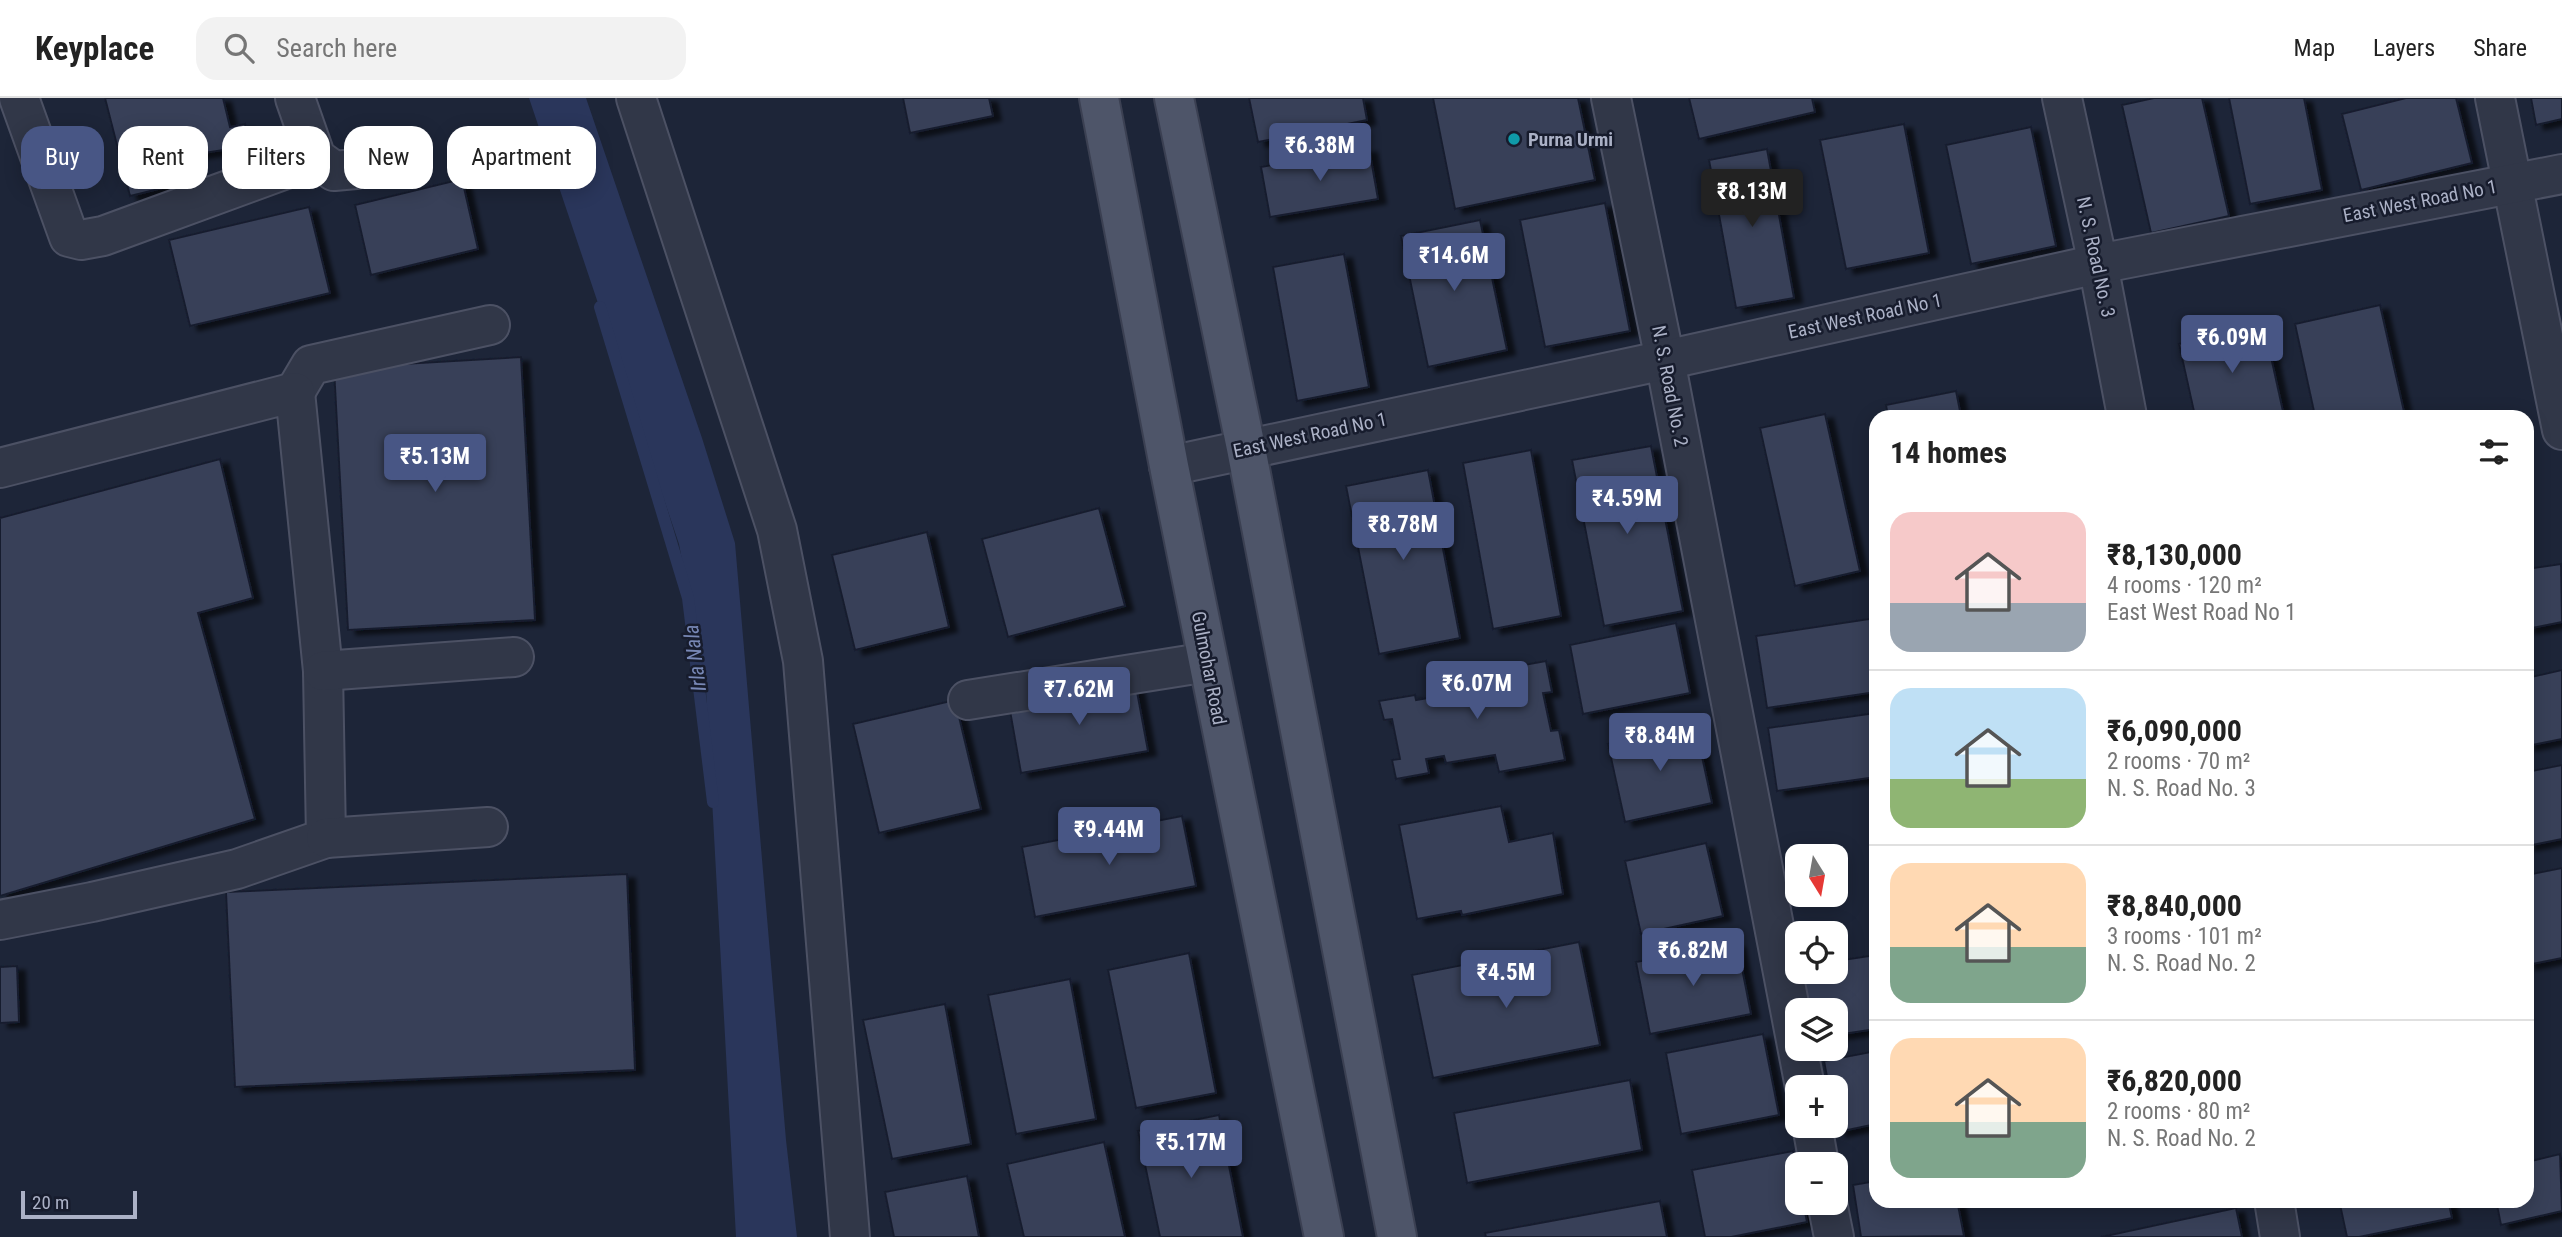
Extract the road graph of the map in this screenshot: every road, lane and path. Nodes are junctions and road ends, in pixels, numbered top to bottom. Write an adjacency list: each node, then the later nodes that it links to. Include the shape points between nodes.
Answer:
1 (19, 98): 12 (street, via 69,237 103,236)
2 (295, 98): 9 (street)
3 (636, 98): 32 (street, via 777,530 803,661)
4 (1099, 98): 20 (main road, Gulmohar Road)
5 (1174, 98): 19 (main road)
6 (1611, 98): 15 (street, N. S. Road No. 2)
7 (2062, 98): 13 (street, N. S. Road No. 3)
8 (2496, 98): 11 (street)
9 (305, 126)
10 (2562, 174): 11 (street, East West Road No 1)
11 (2513, 183): 13 (street, East West Road No 1); 18 (street)
12 (232, 189)
13 (2098, 264): 15 (street, East West Road No 1); 17 (street, N. S. Road No. 3)
14 (490, 325): 16 (street, via 311,365)
15 (1665, 360): 19 (street, East West Road No 1); 29 (street, N. S. Road No. 2)
16 (295, 392): 21 (street); 24 (street)
17 (2126, 410)
18 (2562, 430)
19 (1246, 448): 20 (street, East West Road No 1); 34 (main road)
20 (1169, 466): 23 (main road, Gulmohar Road)
21 (0, 468)
22 (513, 657): 24 (street)
23 (1208, 662): 25 (street); 33 (main road, Gulmohar Road)
24 (323, 670): 27 (street)
25 (968, 700)
26 (488, 827): 27 (street)
27 (326, 838): 28 (street, via 237,869)
28 (0, 920)
29 (1803, 1075)
30 (2275, 1208): 36 (street)
31 (1830, 1215): 35 (street)
32 (850, 1237)
33 (1324, 1237)
34 (1396, 1237)
35 (1834, 1237)
36 (2280, 1237)

